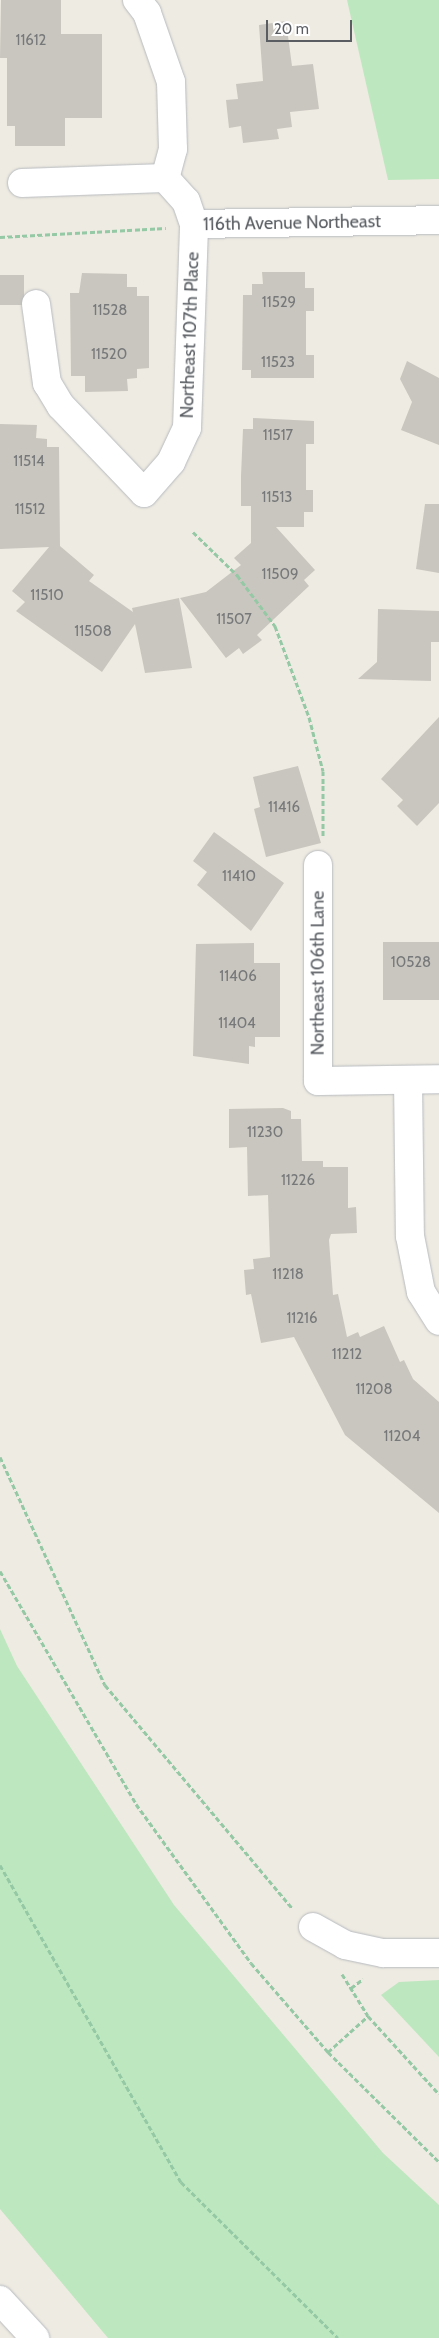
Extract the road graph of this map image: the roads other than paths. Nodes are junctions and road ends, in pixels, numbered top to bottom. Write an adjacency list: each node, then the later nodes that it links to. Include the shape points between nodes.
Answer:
1 (137, 0): 2 (street, via 147,13 171,82 173,149)
2 (165, 178): 3 (street); 5 (street, 116th Avenue Northeast, via 186,201)
3 (22, 183)
4 (439, 220): 5 (street, 116th Avenue Northeast)
5 (181, 223): 6 (street, Northeast 107th Place, via 187,428 170,462 144,493 61,406 46,383)
6 (36, 304)
7 (320, 852): 9 (street, Northeast 106th Lane, via 318,1081)
8 (439, 1079): 9 (street)
9 (408, 1080): 10 (street, via 410,1236 421,1292)
10 (439, 1322)
11 (313, 1927): 12 (street, via 345,1945 383,1953)
12 (439, 1953)
13 (0, 2300): 14 (street)
14 (35, 2338)

